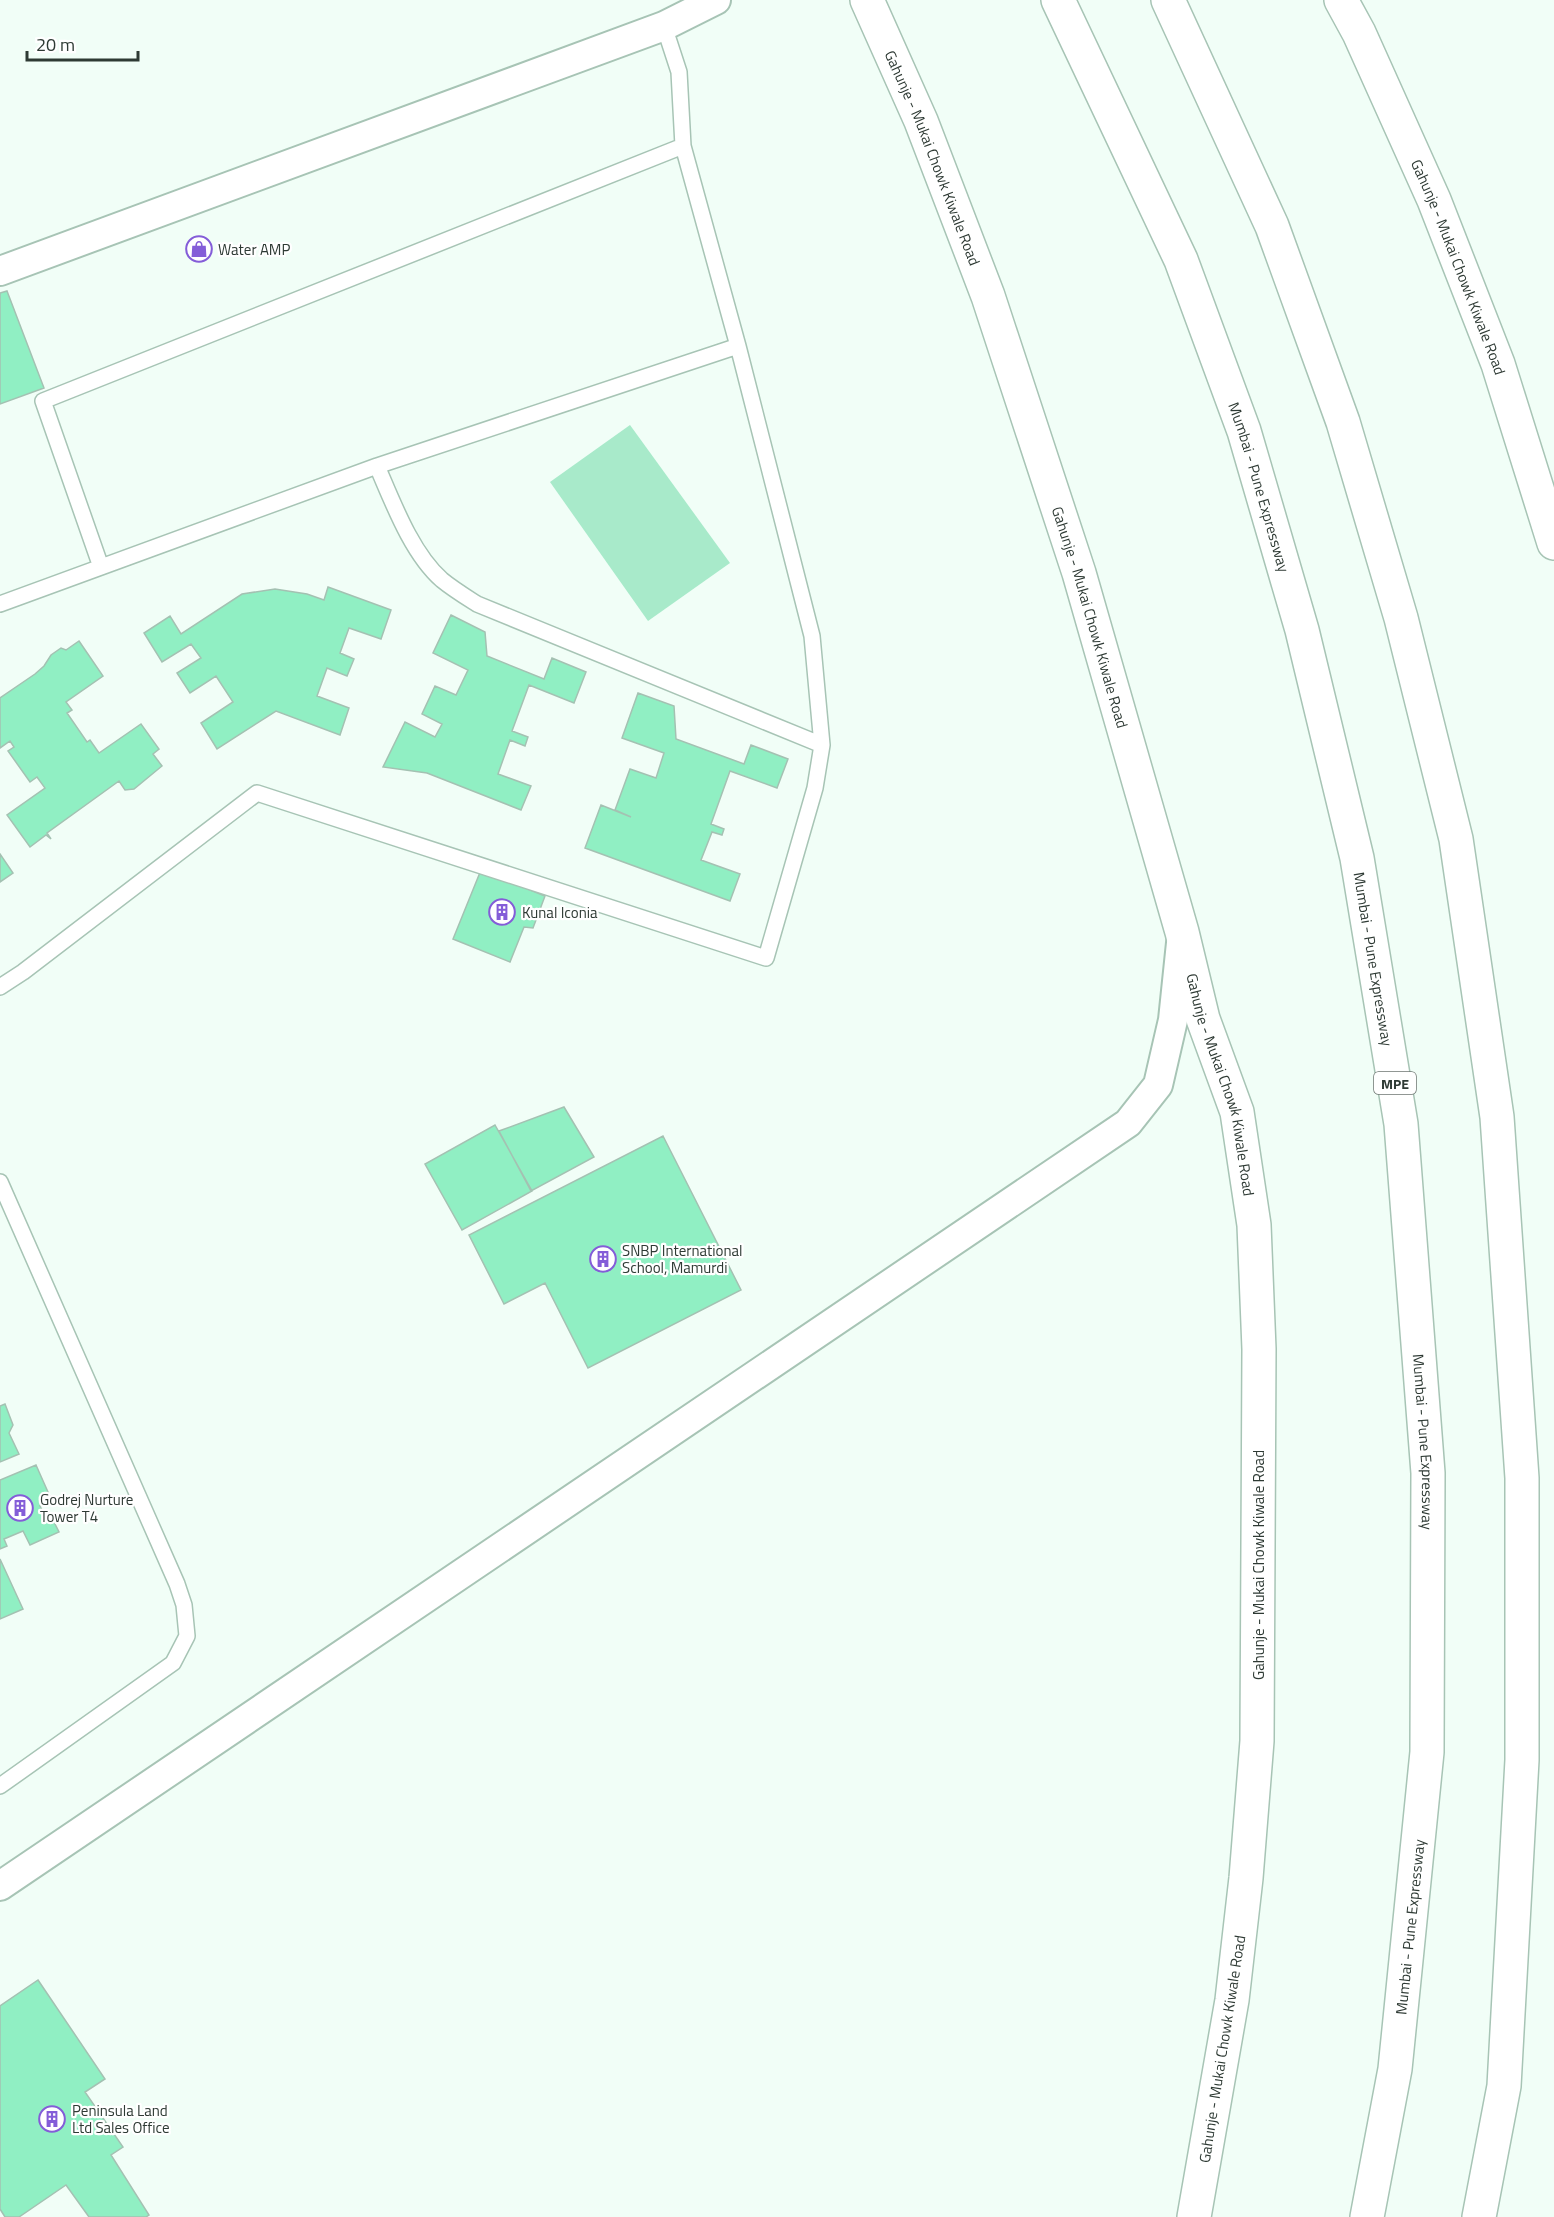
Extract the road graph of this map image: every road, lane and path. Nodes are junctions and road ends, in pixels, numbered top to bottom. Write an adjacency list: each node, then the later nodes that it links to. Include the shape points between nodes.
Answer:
1 (716, 0): 6 (street)
2 (867, 0): 15 (main road, Gahunje - Mukai Chowk Kiwale Road, via 921,121 988,296 1078,573)
3 (1058, 0): 21 (main road, Mumbai - Pune Expressway / MPE, via 1181,260 1244,431 1302,630 1357,858 1401,1124 1428,1473 1427,1752 1395,2069)
4 (1168, 0): 22 (main road, via 1272,226 1343,422 1395,596 1456,839 1497,1117 1522,1478 1522,1760 1504,2086)
5 (1341, 0): 11 (main road, Gahunje - Mukai Chowk Kiwale Road, via 1447,233 1498,364)
6 (664, 26): 7 (lane, via 679,72); 8 (street)
7 (683, 146): 9 (lane); 12 (lane, via 43,401)
8 (0, 271)
9 (738, 346): 10 (lane); 14 (lane, via 812,636)
10 (377, 466): 12 (lane); 14 (lane, via 418,550 441,579 477,604)
11 (1554, 543)
12 (101, 567): 13 (lane)
13 (0, 604)
14 (822, 746): 16 (lane, via 815,788 766,958 257,793)
15 (1182, 932): 19 (street, via 1173,1020 1158,1085 1128,1124); 20 (main road, Gahunje - Mukai Chowk Kiwale Road, via 1203,1019 1237,1112 1254,1225 1259,1349 1257,1741 1232,2000)
16 (0, 987)
17 (0, 1182): 18 (lane, via 177,1584 187,1636 173,1664)
18 (0, 1786)
19 (0, 1886)
20 (1194, 2217)
21 (1367, 2217)
22 (1479, 2217)

